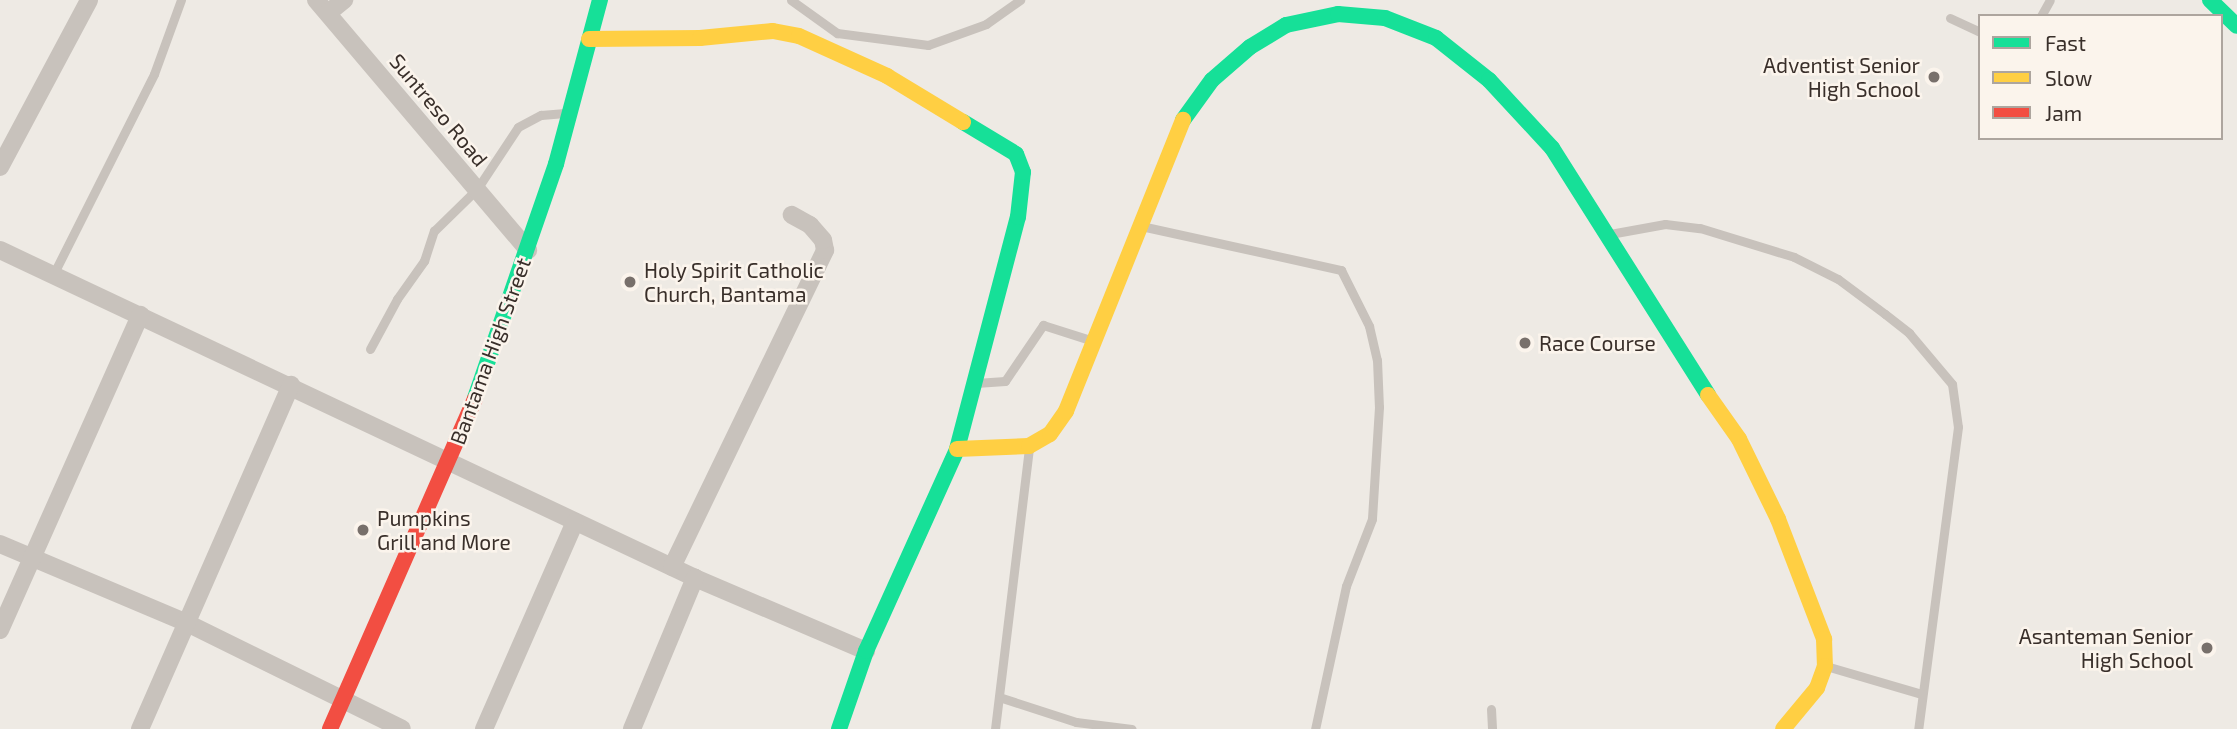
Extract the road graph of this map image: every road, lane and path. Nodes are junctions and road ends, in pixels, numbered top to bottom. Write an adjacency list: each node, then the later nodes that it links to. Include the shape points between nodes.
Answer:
1 (89, 0): 14 (street)
2 (181, 0): 21 (lane, via 154,74)
3 (344, 0): 8 (street)
4 (600, 0): 12 (main road, Bantama High Street)
5 (791, 0): 6 (lane, via 837,33 928,45 986,24)
6 (1020, 0)
7 (2210, 0): 10 (main road)
8 (322, 7): 15 (street, Suntreso Road)
9 (1950, 18): 11 (lane)
10 (2237, 26)
11 (1978, 31)
12 (589, 39): 13 (main road, Bantama High Street); 25 (main road, via 700,38 773,31 799,36 887,76 1016,154 1023,191)
13 (571, 112): 15 (lane, via 541,115 518,127); 20 (main road, Bantama High Street)
14 (0, 167)
15 (477, 190): 20 (street, Suntreso Road); 24 (lane, via 434,231 424,261)
16 (792, 215): 33 (street, via 810,225 825,250)
17 (1141, 226): 18 (main road, via 1146,204 1188,110 1212,80 1250,47 1286,25 1338,14 1385,18 1436,38 1489,80 1552,148); 23 (main road); 51 (lane, via 1341,270 1369,326 1377,359 1379,407 1372,519 1346,586)
18 (1609, 234): 38 (main road, via 1681,355 1739,439 1778,519 1824,639); 39 (lane, via 1665,224 1700,228 1794,257 1838,279 1893,320 1952,384 1958,427)
19 (0, 250): 21 (street)
20 (528, 250): 29 (main road, Bantama High Street, via 487,372)
21 (53, 275): 22 (street)
22 (140, 315): 26 (street); 32 (street)
23 (1096, 342): 25 (lane, via 1043,325 1005,381); 27 (main road, via 1066,411 1050,434)
24 (370, 349)
25 (974, 383): 28 (main road)
26 (291, 385): 29 (street); 35 (street)
27 (1029, 446): 28 (main road); 40 (lane)
28 (957, 449): 37 (main road)
29 (450, 460): 30 (street); 41 (main road, Bantama High Street)
30 (575, 522): 33 (street); 46 (street)
31 (0, 544): 32 (street)
32 (32, 559): 35 (street); 36 (street)
33 (672, 567): 34 (street)
34 (695, 578): 37 (street); 47 (street)
35 (189, 624): 41 (street); 43 (street)
36 (0, 630)
37 (866, 651): 48 (main road)
38 (1825, 666): 39 (lane); 53 (main road, via 1817,688)
39 (1922, 694): 54 (lane)
40 (999, 697): 49 (lane); 50 (lane, via 1076,722)
41 (343, 701): 44 (main road, Bantama High Street); 45 (street)
42 (1490, 709): 52 (lane)
43 (140, 729)
44 (330, 729)
45 (402, 729)
46 (484, 729)
47 (632, 729)
48 (839, 729)
49 (995, 729)
50 (1132, 729)
51 (1315, 729)
52 (1492, 729)
53 (1783, 729)
54 (1918, 729)

